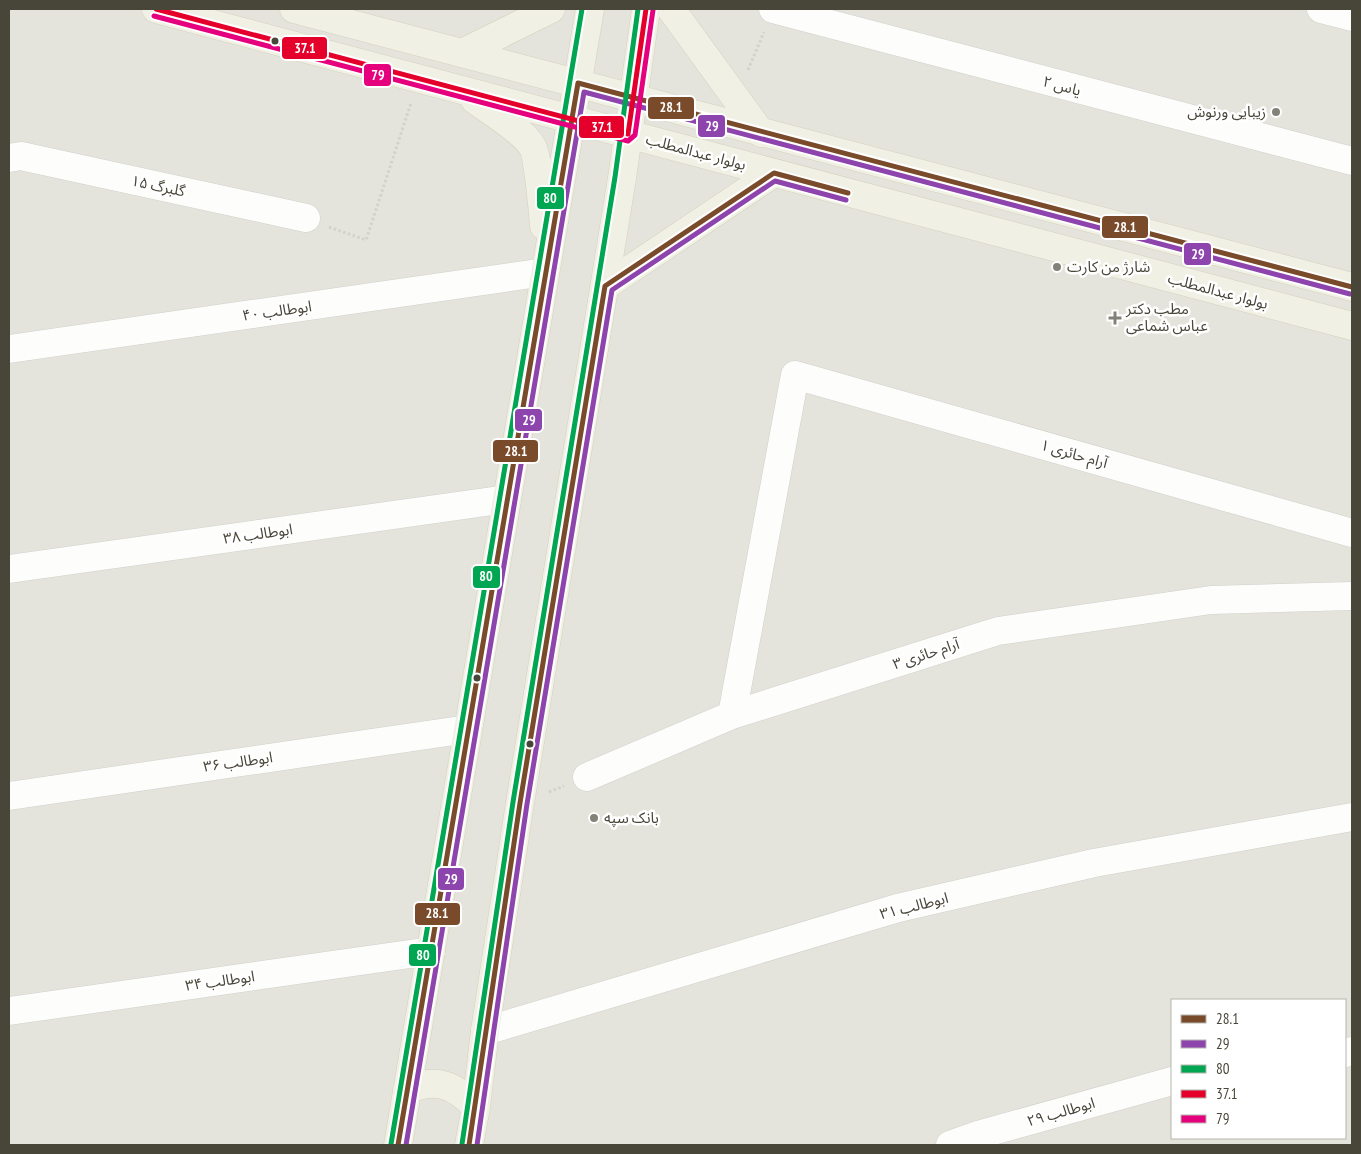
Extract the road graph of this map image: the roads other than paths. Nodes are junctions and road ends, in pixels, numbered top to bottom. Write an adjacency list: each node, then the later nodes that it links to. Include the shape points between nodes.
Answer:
1 (158, 9): 12 (main road, بولوار عبدالمطلب)
2 (294, 9): 10 (main road)
3 (551, 9): 10 (main road)
4 (590, 9): 11 (main road)
5 (646, 9): 13 (main road)
6 (670, 9): 15 (main road)
7 (1321, 9): 9 (street)
8 (773, 10): 18 (street, یاس ۲)
9 (1352, 17)
10 (464, 52): 11 (main road)
11 (578, 83): 13 (main road); 14 (main road)
12 (457, 88): 14 (main road, بولوار عبدالمطلب); 21 (main road, via 506,122 533,146 542,199)
13 (633, 98): 15 (main road); 16 (main road)
14 (571, 119): 16 (main road, بولوار عبدالمطلب); 21 (main road)
15 (761, 133): 23 (main road)
16 (628, 134): 19 (main road, بولوار عبدالمطلب); 22 (main road)
17 (9, 158): 20 (street, گلبرگ ۱۵, via 22,156)
18 (1352, 161)
19 (774, 173): 22 (main road); 24 (main road, بولوار عبدالمطلب)
20 (306, 218)
21 (546, 267): 25 (street, ابوطالب ۴۰); 26 (main road)
22 (605, 286): 37 (main road)
23 (1352, 287)
24 (1352, 326)
25 (9, 350)
26 (507, 499): 28 (street, ابوطالب ۳۸); 31 (main road)
27 (1352, 533): 30 (street, آرام حائری ۱, via 795,376)
28 (9, 568)
29 (1352, 596): 30 (street, آرام حائری ۳, via 1211,600 998,632)
30 (732, 715): 32 (street, آرام حائری ۳)
31 (468, 729): 33 (street, ابوطالب ۳۶); 35 (main road)
32 (587, 777)
33 (9, 796)
34 (1352, 817): 37 (street, ابوطالب ۳۱, via 1094,863 898,908)
35 (431, 951): 36 (street, ابوطالب ۳۴); 39 (main road)
36 (9, 1011)
37 (485, 1031): 40 (main road)
38 (1171, 1081): 43 (street, ابوطالب ۲۹)
39 (407, 1090): 40 (main road, via 441,1084 463,1094); 41 (main road)
40 (476, 1107): 42 (main road)
41 (398, 1145)
42 (469, 1145)
43 (950, 1145)

